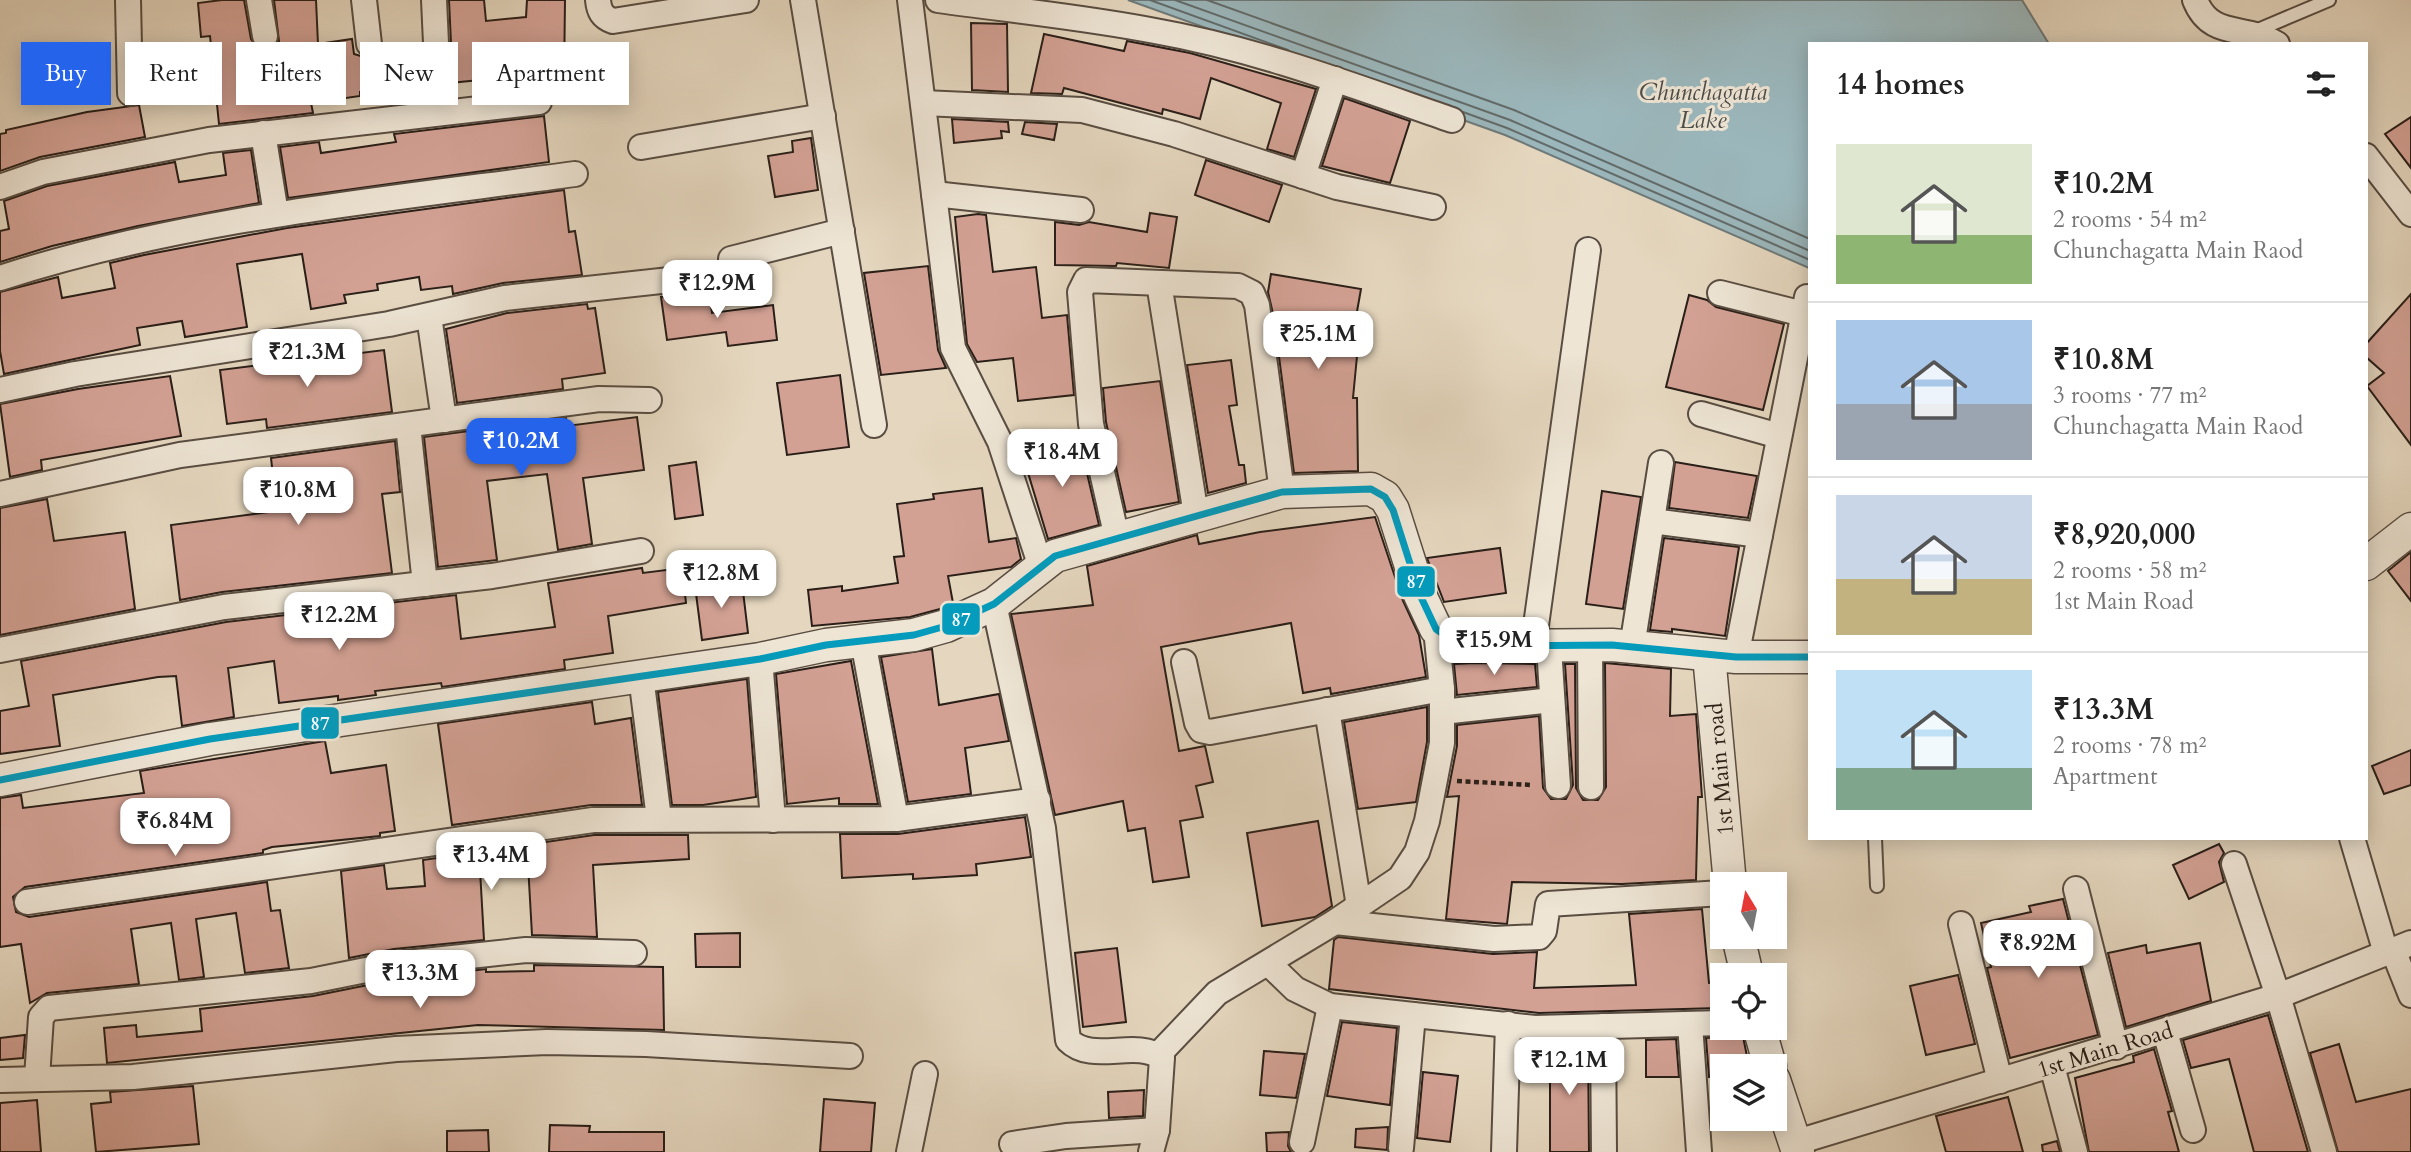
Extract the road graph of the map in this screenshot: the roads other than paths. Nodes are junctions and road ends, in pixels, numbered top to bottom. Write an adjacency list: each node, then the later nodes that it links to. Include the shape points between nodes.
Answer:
1 (128, 0): 14 (street)
2 (260, 0): 13 (street)
3 (364, 0): 15 (street)
4 (434, 0): 16 (street)
5 (598, 0): 6 (street, via 605,18 613,21)
6 (746, 0)
7 (803, 0): 21 (street)
8 (910, 0): 19 (street)
9 (938, 0): 18 (street, via 1155,31)
10 (2195, 0): 12 (street, via 2202,16 2220,28)
11 (2329, 0): 12 (lane)
12 (2253, 32): 17 (street)
13 (265, 36)
14 (129, 42)
15 (369, 42)
16 (436, 42)
17 (2273, 42)
18 (1335, 79): 22 (street); 27 (street)
19 (923, 103): 27 (street, via 1082,110); 29 (street)
20 (511, 105): 23 (street)
21 (823, 116): 24 (street); 34 (street)
22 (1452, 120)
23 (264, 133): 28 (street, via 56,169); 32 (street)
24 (641, 147)
25 (2368, 159): 33 (street)
26 (575, 174): 32 (street)
27 (1304, 176): 30 (street)
28 (0, 187)
29 (934, 194): 31 (street); 59 (street, via 953,348 1000,442)
30 (1433, 207)
31 (1081, 210)
32 (276, 214): 37 (street, via 59,259)
33 (2411, 215)
34 (842, 231): 36 (street); 47 (street)
35 (1588, 250): 65 (street)
36 (731, 259)
37 (0, 278)
38 (670, 280): 41 (street, via 505,298)
39 (1159, 283): 50 (street, via 1238,286 1252,293); 52 (street); 56 (street, via 1086,280 1080,292 1091,424)
40 (1720, 293): 48 (street, via 1805,306)
41 (429, 316): 42 (street); 45 (street)
42 (0, 390)
43 (649, 400): 45 (street, via 599,399)
44 (1701, 414): 48 (street)
45 (444, 420): 46 (street)
46 (408, 425): 51 (street, via 180,455); 60 (street)
47 (874, 425)
48 (1779, 436): 55 (street)
49 (1661, 463): 53 (street)
50 (1282, 492): 52 (street); 62 (street, via 1371,489 1385,497)
51 (0, 494)
52 (1196, 515): 56 (street)
53 (1652, 521): 55 (street); 66 (street)
54 (2411, 529): 58 (street)
55 (1760, 535): 68 (street)
56 (1117, 538): 59 (street, via 1055,556)
57 (641, 551): 60 (street)
58 (2368, 562)
59 (1041, 567): 61 (street)
60 (425, 584): 67 (street, via 224,607)
61 (994, 604): 63 (street, via 946,626); 79 (street)
62 (1436, 629): 65 (street, via 1449,638 1485,646); 73 (street)
63 (863, 641): 70 (street); 81 (street)
64 (1590, 645): 65 (street); 66 (street); 78 (street)
65 (1541, 647): 74 (street)
66 (1632, 647): 68 (street)
67 (0, 650)
68 (1723, 656): 69 (street); 86 (street, 1st Main road)
69 (1808, 657)
70 (760, 659): 72 (street); 82 (street)
71 (1184, 662): 75 (street, via 1200,730 1210,732)
72 (641, 676): 76 (street, via 210,738); 80 (street)
73 (1442, 700): 74 (street); 75 (street); 91 (street, via 1442,743 1417,852 1400,878)
74 (1552, 700): 77 (street)
75 (1327, 710): 91 (street)
76 (0, 780)
77 (1558, 786)
78 (1591, 787)
79 (1038, 800): 81 (street); 107 (street, via 1068,1040 1088,1051)
80 (659, 819): 82 (street); 90 (street, via 593,820)
81 (896, 819): 82 (street)
82 (773, 820)
83 (1875, 840): 87 (lane)
84 (2354, 840): 94 (street)
85 (2234, 864): 98 (street)
86 (1730, 872)
87 (1877, 886)
88 (2076, 889): 106 (street)
89 (1710, 894): 92 (street, via 1548,904 1539,937 1494,939)
90 (27, 902)
91 (1359, 906): 92 (street)
92 (1335, 922): 96 (street)
93 (1961, 924): 113 (street)
94 (2396, 949): 97 (street); 98 (street, 1st Main Road)
95 (634, 953): 111 (street, via 526,950 396,964 311,981 49,1008 41,1017)
96 (1268, 963): 99 (street, via 1295,989); 107 (street, via 1217,993)
97 (2411, 995)
98 (2278, 996): 105 (street, 1st Main Road); 126 (street)
99 (1330, 1006): 100 (street); 117 (street)
100 (1413, 1014): 102 (street); 119 (street)
101 (1710, 1023): 103 (street)
102 (1508, 1024): 104 (street); 122 (street)
103 (1690, 1024): 104 (street); 124 (street)
104 (1603, 1026): 123 (street)
105 (2165, 1032): 106 (street, 1st Main Road); 115 (street)
106 (2116, 1047): 109 (street, 1st Main Road)
107 (1158, 1055): 116 (street, via 1163,1072)
108 (850, 1056): 111 (street, via 547,1042 396,1049 133,1077)
109 (2052, 1066): 113 (street, 1st Main Road); 125 (street)
110 (925, 1074): 121 (street)
111 (37, 1077): 112 (street)
112 (0, 1080)
113 (2000, 1081): 120 (street, 1st Main Road)
114 (1787, 1120): 120 (street)
115 (2193, 1130)
116 (1154, 1141): 118 (street, via 1066,1136)
117 (1302, 1142)
118 (1012, 1144)
119 (1401, 1148)
120 (1796, 1148)
121 (909, 1152)
122 (1504, 1152)
123 (1604, 1152)
124 (1699, 1152)
125 (2075, 1152)
126 (2324, 1152)

